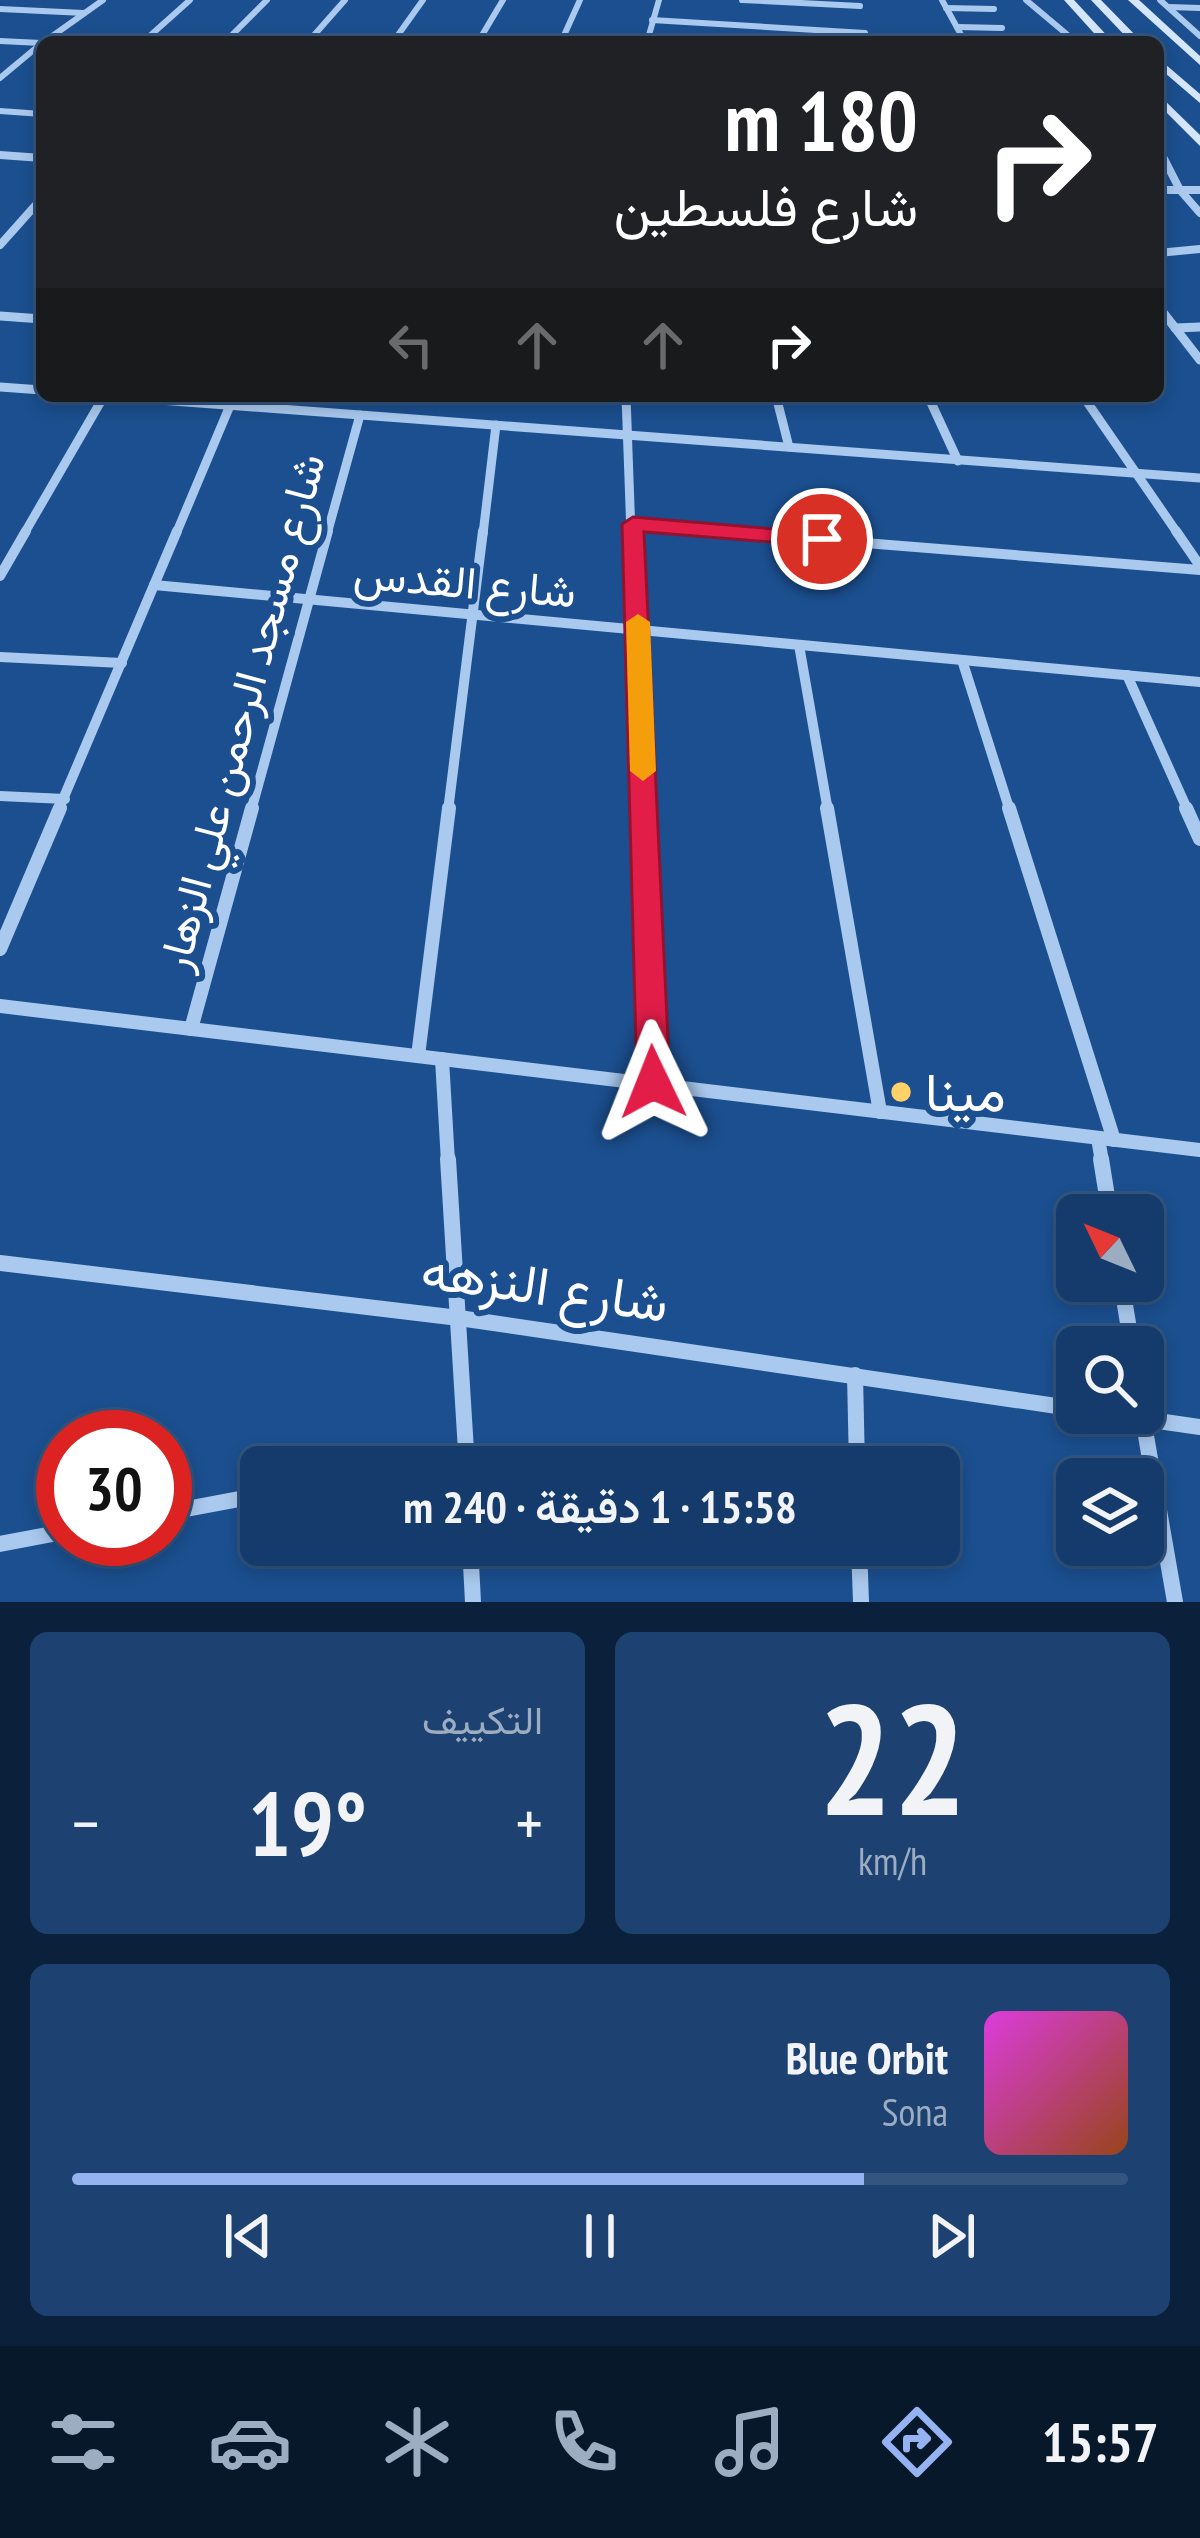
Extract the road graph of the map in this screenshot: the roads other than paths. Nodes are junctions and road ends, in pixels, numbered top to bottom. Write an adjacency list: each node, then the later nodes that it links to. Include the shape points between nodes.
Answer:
1 (104, 0): 24 (street)
2 (190, 0): 32 (street)
3 (267, 0): 33 (street)
4 (345, 0): 34 (street)
5 (423, 0): 35 (street)
6 (503, 0): 36 (street)
7 (580, 0): 37 (street)
8 (659, 0): 25 (street)
9 (742, 0): 17 (street)
10 (942, 0): 20 (street)
11 (1026, 0): 41 (street)
12 (1069, 0): 42 (main road)
13 (1096, 0): 43 (main road)
14 (1114, 0): 44 (main road)
15 (1133, 0): 50 (main road)
16 (1160, 0): 19 (street)
17 (773, 1): 18 (street)
18 (860, 3): 30 (street)
19 (1168, 7): 21 (street); 26 (street)
20 (946, 8): 23 (street); 28 (street)
21 (1200, 8)
22 (0, 9): 24 (street)
23 (994, 9)
24 (84, 14): 31 (street)
25 (652, 20): 30 (street); 38 (street)
26 (1188, 25): 27 (street); 45 (street)
27 (1200, 26)
28 (957, 27): 29 (street); 40 (street)
29 (1002, 28)
30 (866, 32): 39 (street)
31 (53, 36)
32 (150, 36)
33 (231, 36)
34 (313, 36)
35 (397, 36)
36 (482, 36)
37 (564, 36)
38 (648, 36)
39 (866, 36)
40 (962, 36)
41 (1069, 36)
42 (1102, 36)
43 (1131, 36)
44 (1149, 36)
45 (1200, 36)
46 (0, 41): 47 (street)
47 (36, 43)
48 (36, 48): 52 (street)
49 (1164, 50): 53 (main road)
50 (1200, 62)
51 (1164, 67): 54 (main road)
52 (2, 75)
53 (1200, 84)
54 (1200, 100)
55 (1164, 104): 58 (main road)
56 (0, 111): 57 (street)
57 (36, 114)
58 (1200, 138)
59 (0, 155): 60 (street)
60 (36, 158)
61 (1164, 159): 63 (street)
62 (1164, 190): 63 (street)
63 (1180, 190): 64 (street); 66 (street)
64 (1200, 190)
65 (36, 205): 67 (street)
66 (1200, 213)
67 (0, 245)
68 (1200, 249): 69 (street)
69 (1164, 252)
70 (1164, 314): 73 (street)
71 (0, 316): 72 (street)
72 (36, 316)
73 (1175, 328): 74 (street); 75 (street)
74 (1200, 328)
75 (1200, 360)
76 (0, 387): 77 (street)
77 (36, 390)
78 (102, 402): 94 (street)
79 (232, 402): 95 (street)
80 (241, 402): 85 (street)
81 (626, 402): 87 (street)
82 (778, 402): 88 (street)
83 (931, 402): 89 (street)
84 (1087, 402): 90 (street)
85 (360, 415): 86 (street); 96 (street, شارع مسجد الرحمن علي الزهار)
86 (496, 425): 87 (street); 97 (street)
87 (629, 435): 88 (street); 92 (street)
88 (789, 447): 89 (street)
89 (958, 461): 90 (street)
90 (1138, 475): 91 (street); 93 (street)
91 (1200, 478)
92 (633, 524): 93 (street); 98 (street)
93 (1200, 568)
94 (0, 576)
95 (154, 585): 96 (street, شارع القدس); 102 (street)
96 (311, 601): 97 (street, شارع القدس); 110 (street, شارع مسجد الرحمن علي الزهار)
97 (472, 617): 98 (street, شارع القدس); 111 (street)
98 (638, 631): 99 (street, شارع القدس); 113 (street)
99 (800, 645): 101 (street, شارع القدس); 114 (street)
100 (0, 657): 102 (street)
101 (962, 660): 103 (street, شارع القدس); 115 (street)
102 (122, 663): 106 (street)
103 (1127, 675): 104 (street, شارع القدس); 107 (street)
104 (1200, 682)
105 (0, 796): 106 (street)
106 (65, 799): 108 (street)
107 (1200, 839)
108 (0, 950)
109 (0, 1006): 110 (street)
110 (191, 1029): 111 (street)
111 (418, 1056): 112 (street)
112 (442, 1059): 113 (street); 119 (street)
113 (653, 1082): 114 (street)
114 (880, 1112): 115 (street)
115 (1106, 1139): 116 (street); 117 (street)
116 (1200, 1150)
117 (1109, 1194)
118 (0, 1263): 119 (street, شارع النزهه)
119 (459, 1318): 120 (street, شارع النزهه); 125 (street)
120 (855, 1375): 121 (street, شارع النزهه); 126 (street)
121 (1056, 1406)
122 (1164, 1420): 123 (street)
123 (1200, 1427)
124 (1146, 1434): 135 (street)
125 (466, 1446)
126 (857, 1446)
127 (240, 1499): 128 (street)
128 (192, 1508)
129 (36, 1537): 130 (street)
130 (0, 1544)
131 (471, 1566): 133 (street)
132 (860, 1566): 134 (street)
133 (473, 1602)
134 (861, 1602)
135 (1174, 1602)

